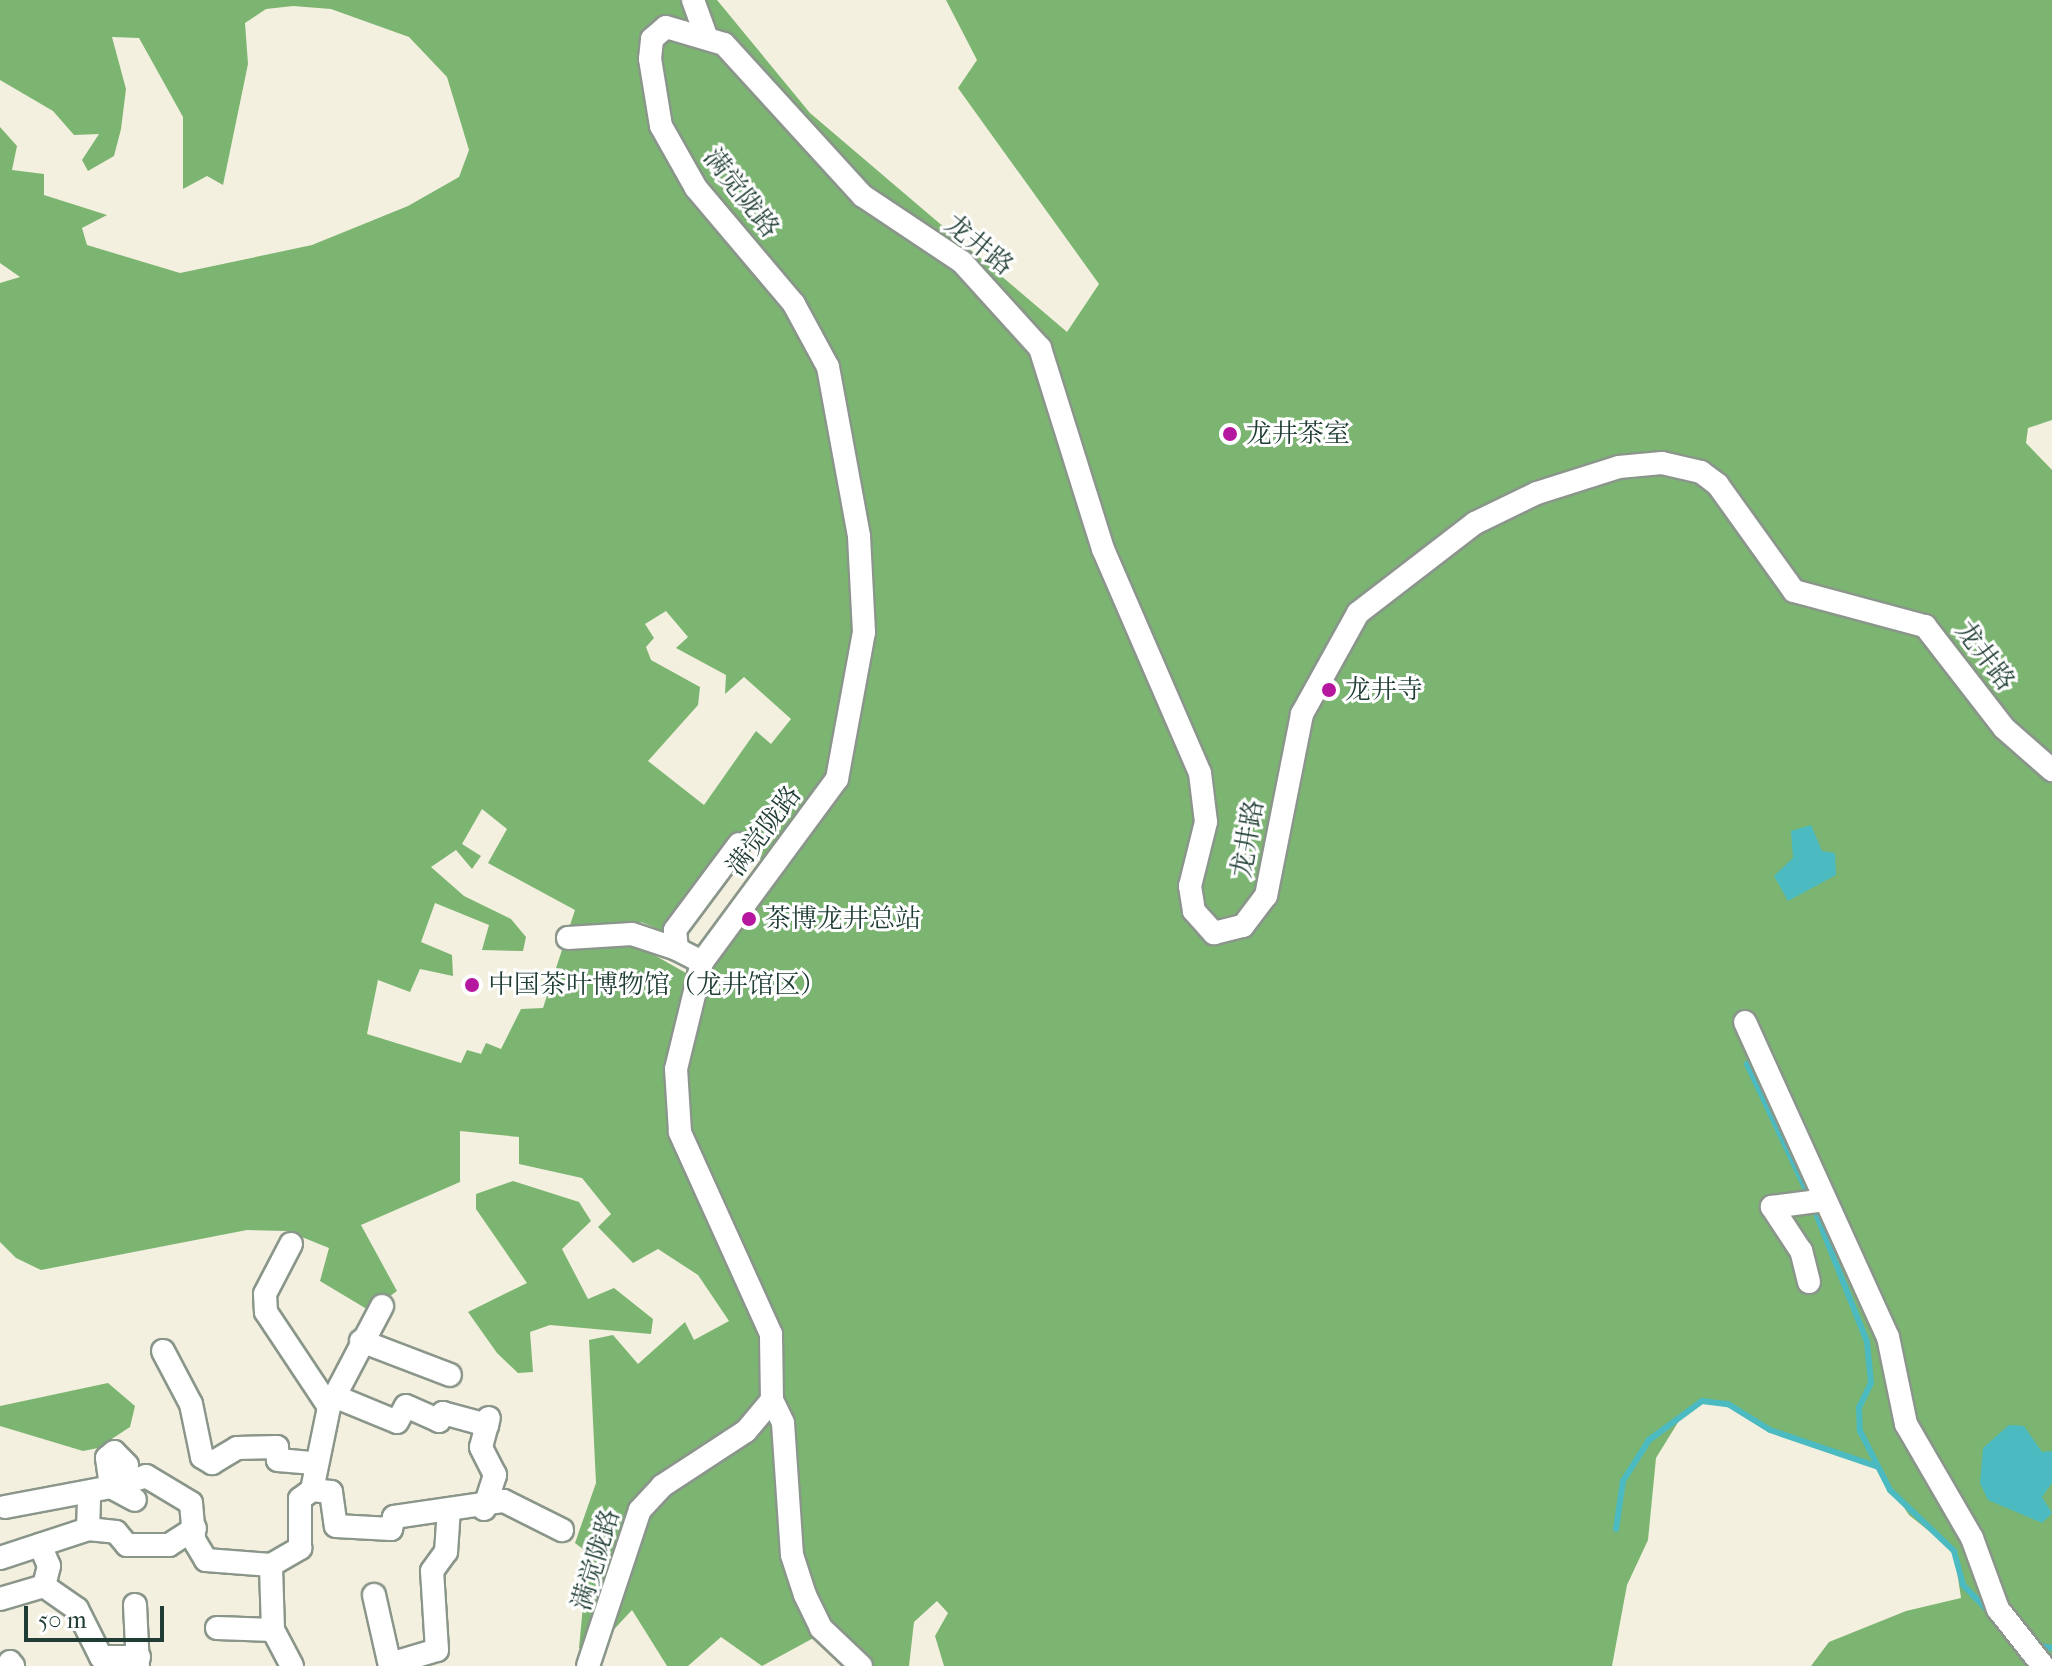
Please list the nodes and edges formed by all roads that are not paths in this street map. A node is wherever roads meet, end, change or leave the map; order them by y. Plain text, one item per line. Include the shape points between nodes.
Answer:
1 (693, 0) edge
2 (705, 33) junction
3 (2052, 770) edge
4 (739, 844) dead end
5 (568, 938) dead end
6 (677, 949) junction
7 (702, 962) junction
8 (1745, 1022) dead end
9 (1813, 1201) junction
10 (291, 1244) dead end
11 (1809, 1282) dead end
12 (382, 1306) dead end
13 (361, 1341) junction
14 (163, 1351) dead end
15 (450, 1375) dead end
16 (772, 1400) junction
17 (332, 1402) junction
18 (314, 1463) junction
19 (127, 1465) dead end
20 (111, 1487) junction
21 (312, 1490) junction
22 (89, 1495) junction
23 (135, 1500) dead end
24 (5, 1507) dead end
25 (449, 1509) junction
26 (484, 1509) junction
27 (195, 1528) junction
28 (88, 1529) junction
29 (562, 1530) dead end
30 (40, 1545) junction
31 (0, 1558) edge
32 (271, 1565) junction
33 (44, 1586) junction
34 (374, 1595) dead end
35 (0, 1599) edge
36 (135, 1605) dead end
37 (217, 1628) dead end
38 (273, 1630) junction
39 (138, 1662) edge
40 (390, 1665) edge
41 (292, 1666) edge
42 (588, 1666) edge
43 (861, 1666) edge
44 (2043, 1666) edge

1 - 2 street
2 - 3 street, 龙井路 via 724,44 863,196 962,262 1040,348 1103,549 1200,773 1206,822 1190,886 1194,911 1214,933 1243,926 1266,896 1302,714 1358,613 1475,523 1537,493 1619,467 1662,463 1701,472 1718,485 1794,591 1925,626 2004,728
2 - 7 street, 满觉陇路 via 666,27 652,39 661,126 696,188 794,304 828,367 864,580 859,684 837,779
4 - 6 street via 681,917
5 - 6 street via 632,934
6 - 7 street
7 - 16 street, 满觉陇路 via 676,1069 680,1132 771,1334
8 - 9 street
9 - 11 street via 1772,1207 1801,1251
9 - 44 street via 1888,1337 1912,1437 1972,1538 1998,1609
10 - 17 street via 265,1294 266,1312
12 - 13 street
13 - 15 street
13 - 17 street
14 - 18 street via 191,1404 202,1457 212,1463 237,1448 277,1447 278,1460
16 - 42 street, 满觉陇路 via 746,1431 662,1486 640,1510
16 - 43 street via 783,1423 792,1555 805,1595 821,1628
17 - 18 street
17 - 26 street via 397,1422 406,1406 439,1421 443,1413 488,1422 481,1447 495,1475
18 - 21 street
19 - 20 street via 114,1452 107,1458
20 - 22 street
20 - 23 street
20 - 27 street via 146,1476 191,1503
21 - 25 street via 331,1492 336,1526 391,1529 394,1517
21 - 32 street via 300,1499 300,1548
22 - 24 street
22 - 28 street
25 - 26 street
25 - 40 street via 446,1552 432,1571 437,1650
26 - 29 street via 504,1501
27 - 28 street via 169,1545 127,1545 116,1532
27 - 32 street via 198,1554 206,1560
28 - 30 street
30 - 31 street via 22,1557
30 - 33 street via 49,1566
32 - 38 street
33 - 35 street
33 - 39 street via 77,1609 101,1657
34 - 40 street
36 - 39 street
37 - 38 street
38 - 41 street

